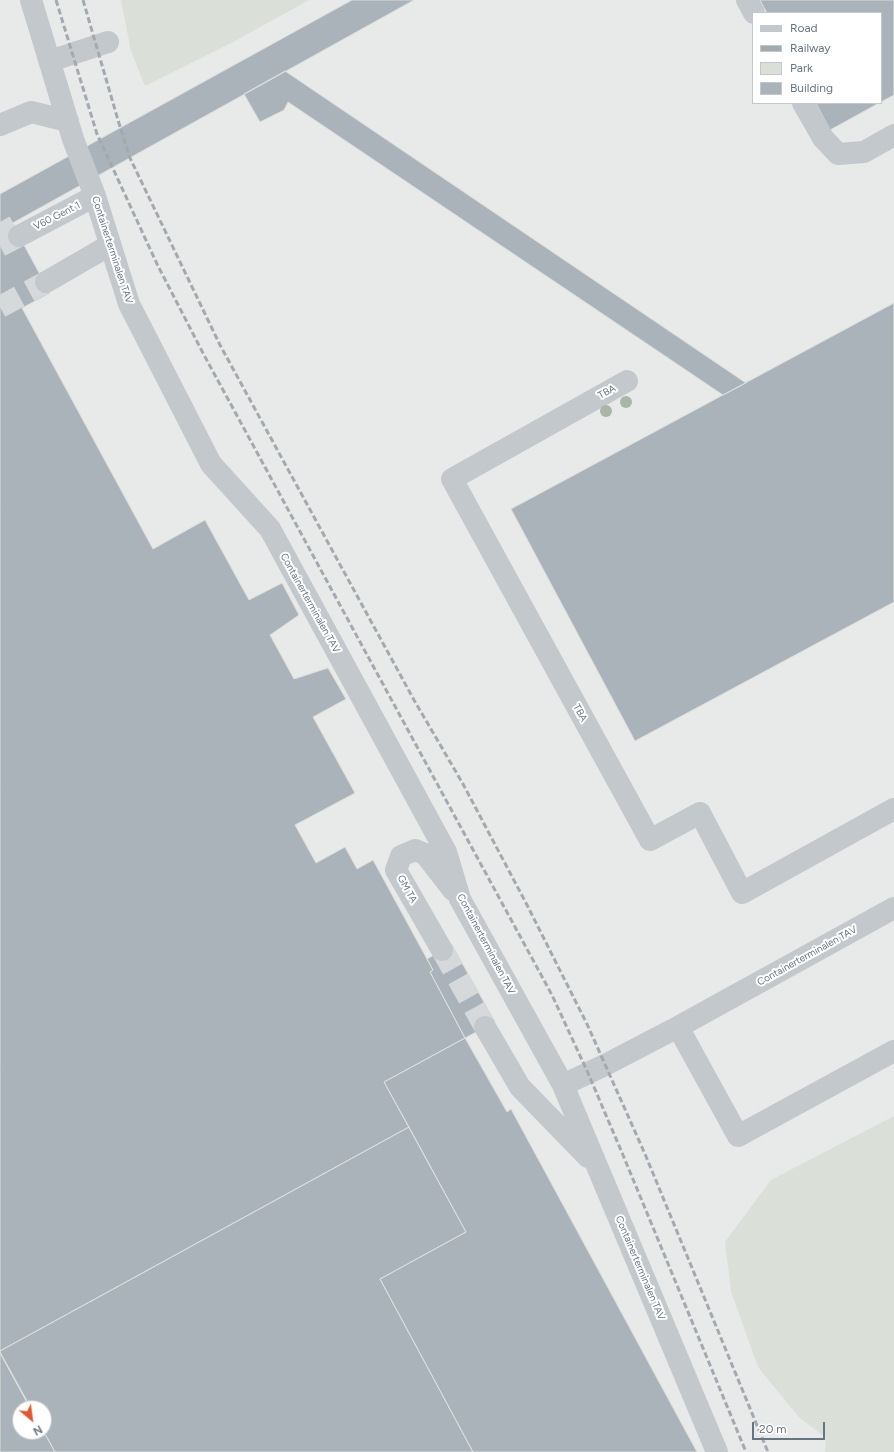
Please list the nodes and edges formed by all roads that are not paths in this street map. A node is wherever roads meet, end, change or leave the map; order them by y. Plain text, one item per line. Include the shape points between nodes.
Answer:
1 (31, 0) edge
2 (747, 0) edge
3 (753, 12) edge
4 (108, 42) dead end
5 (50, 61) junction
6 (805, 104) edge
7 (68, 121) junction
8 (0, 125) edge
9 (894, 135) edge
10 (95, 196) junction
11 (19, 236) tunnel mouth
12 (110, 245) junction
13 (46, 282) tunnel mouth
14 (627, 381) dead end
15 (894, 809) edge
16 (460, 899) junction
17 (894, 908) edge
18 (442, 950) tunnel mouth
19 (485, 1027) tunnel mouth
20 (678, 1027) junction
21 (894, 1051) edge
22 (563, 1085) junction
23 (597, 1167) junction
24 (717, 1452) edge

1 - 5 street, Containerterminalen TAV
2 - 3 street
4 - 5 street
5 - 7 street, Containerterminalen TAV
6 - 9 street via 823,138 838,154 864,152
7 - 8 street via 31,112
7 - 10 street, Containerterminalen TAV
10 - 11 street, V60 Gent 1
10 - 12 street, Containerterminalen TAV
12 - 13 street
12 - 16 street, Containerterminalen TAV via 129,304 211,464 270,529 446,852
14 - 15 street, TBA via 452,479 650,840 700,813 742,893
16 - 18 street, GM TA via 425,854 415,850 401,856 396,870
16 - 22 street, Containerterminalen TAV
17 - 20 street, Containerterminalen TAV
19 - 23 street via 520,1087
20 - 21 street via 738,1136
20 - 22 street, Containerterminalen TAV
22 - 23 street, Containerterminalen TAV
23 - 24 street, Containerterminalen TAV

